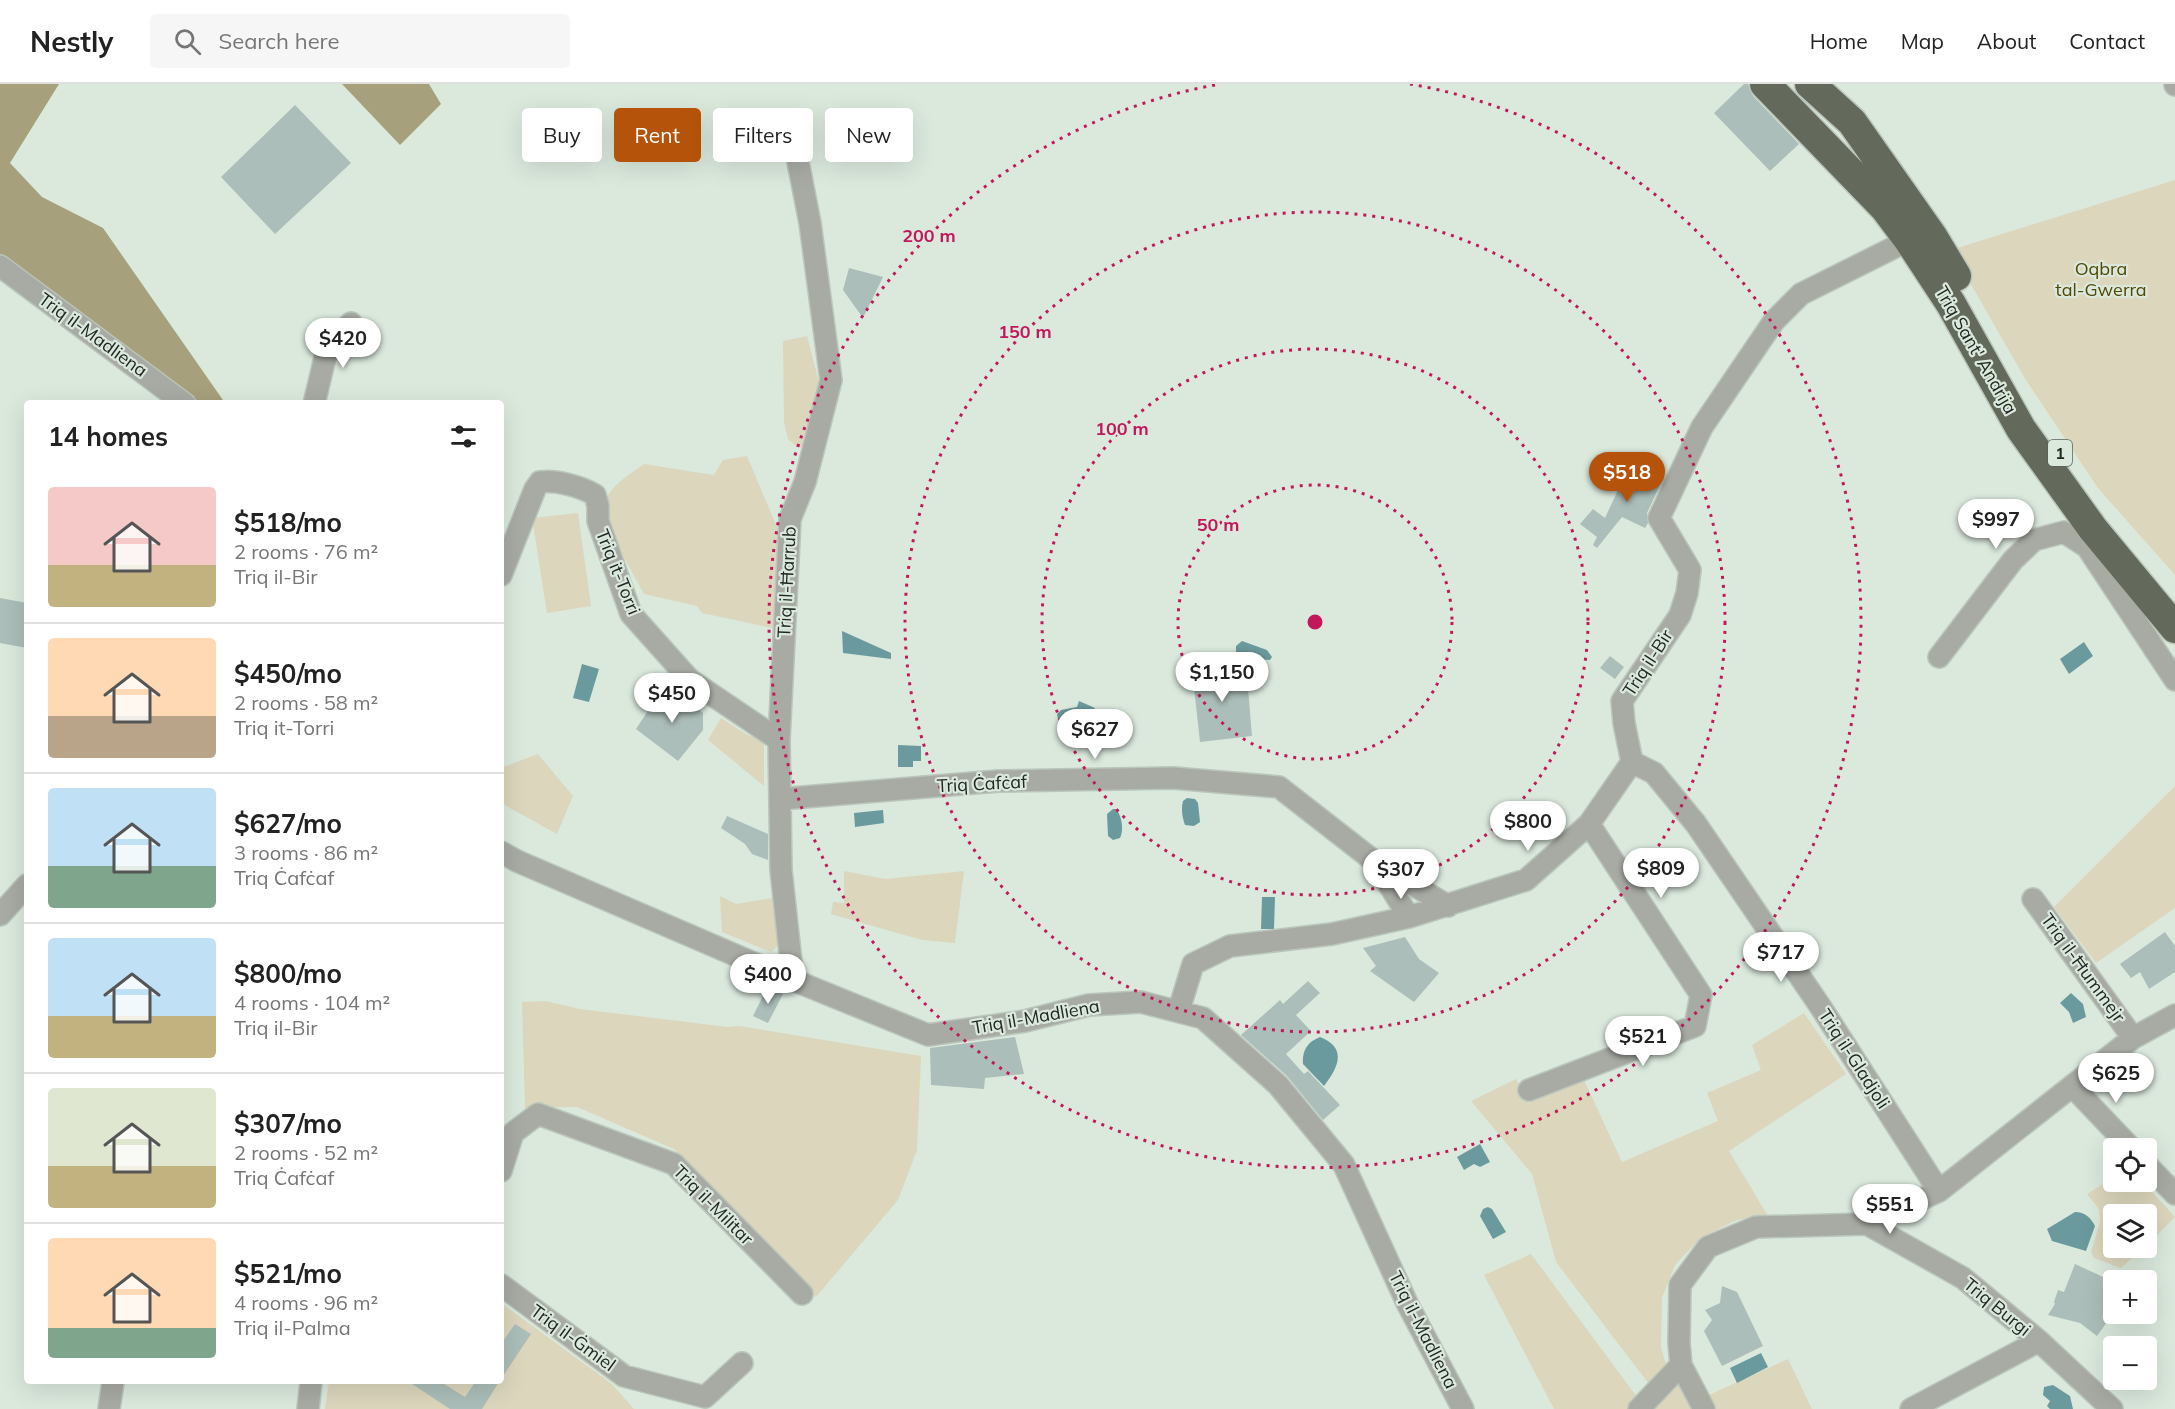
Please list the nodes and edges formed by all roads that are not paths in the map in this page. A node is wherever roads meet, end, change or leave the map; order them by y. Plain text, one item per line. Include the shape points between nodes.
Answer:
1 (1765, 84) edge
2 (1810, 84) edge
3 (798, 162) edge
4 (1909, 240) junction
5 (0, 266) edge
6 (351, 323) dead end
7 (180, 400) edge
8 (315, 400) edge
9 (504, 567) edge
10 (2175, 597) edge
11 (2175, 628) edge
12 (1939, 657) dead end
13 (2175, 680) edge
14 (779, 740) junction
15 (1632, 762) junction
16 (780, 799) junction
17 (1589, 824) junction
18 (504, 854) edge
19 (1374, 861) junction
20 (24, 888) edge
21 (2033, 899) dead end
22 (1448, 906) junction
23 (0, 915) edge
24 (1409, 917) junction
25 (793, 980) junction
26 (1179, 1010) junction
27 (2175, 1015) edge
28 (2133, 1038) junction
29 (2072, 1086) junction
30 (1529, 1090) dead end
31 (2122, 1138) edge
32 (504, 1162) edge
33 (2157, 1175) edge
34 (1939, 1191) junction
35 (2175, 1194) edge
36 (1867, 1224) junction
37 (504, 1287) edge
38 (802, 1294) dead end
39 (2040, 1341) junction
40 (742, 1363) dead end
41 (1681, 1365) junction
42 (113, 1384) edge
43 (311, 1384) edge
44 (109, 1409) edge
45 (308, 1409) edge
46 (1462, 1409) edge
47 (1639, 1409) edge
48 (1704, 1409) edge
49 (1911, 1409) edge
50 (2112, 1409) edge

1 - 4 highway, Triq Sant' Andrija / 1 via 1886,208
2 - 10 highway, Triq Sant' Andrija / 1 via 1852,122 1932,236 2036,418 2104,519
3 - 14 street, Triq il-Ħarrub via 831,380 805,482 790,519
4 - 11 highway, Triq Sant' Andrija / 1 via 1951,304 2022,429 2093,529
4 - 15 street, Triq il-Bir via 1801,294 1774,321 1702,428 1659,518 1690,570 1680,615 1622,701
5 - 7 street, Triq il-Madliena
6 - 8 street via 328,345
9 - 14 street, Triq it-Torri via 540,482 549,481 595,495 598,521 631,614 690,680
12 - 13 street via 2013,560 2034,540 2064,532 2087,547
14 - 16 street, Triq il-Ħarrub
15 - 17 street
15 - 34 street, Triq il-Gladjoli via 1653,773 1696,824
16 - 19 street, Triq Ċafċaf via 998,781 1173,778 1279,787
16 - 25 street, Triq il-Ħarrub via 781,870
17 - 22 street via 1526,880
17 - 30 street via 1701,995 1695,1026
18 - 25 street, Triq il-Madliena
19 - 22 street, Triq Ċafċaf
19 - 24 street, Triq Ċafċaf
20 - 23 street
21 - 28 street, Triq il-Ħummejr
22 - 24 street
24 - 26 street via 1332,934 1230,946 1193,964
25 - 26 street, Triq il-Madliena via 928,1035 1025,1021 1089,1005 1141,1002
26 - 46 street, Triq il-Madliena via 1203,1018 1278,1085 1344,1165 1407,1303
27 - 28 street
28 - 29 street
29 - 31 street
29 - 34 street
32 - 38 street, Triq il-Militar via 513,1133 538,1114 674,1164
33 - 35 street
34 - 36 street
36 - 39 street, Triq Burgi via 1963,1278
36 - 41 street via 1756,1227 1708,1247 1680,1285
37 - 40 street, Triq il-Ġmiel via 624,1376 705,1397
39 - 49 street
39 - 50 street, Triq Burgi
41 - 47 street
41 - 48 street
42 - 44 street
43 - 45 street

